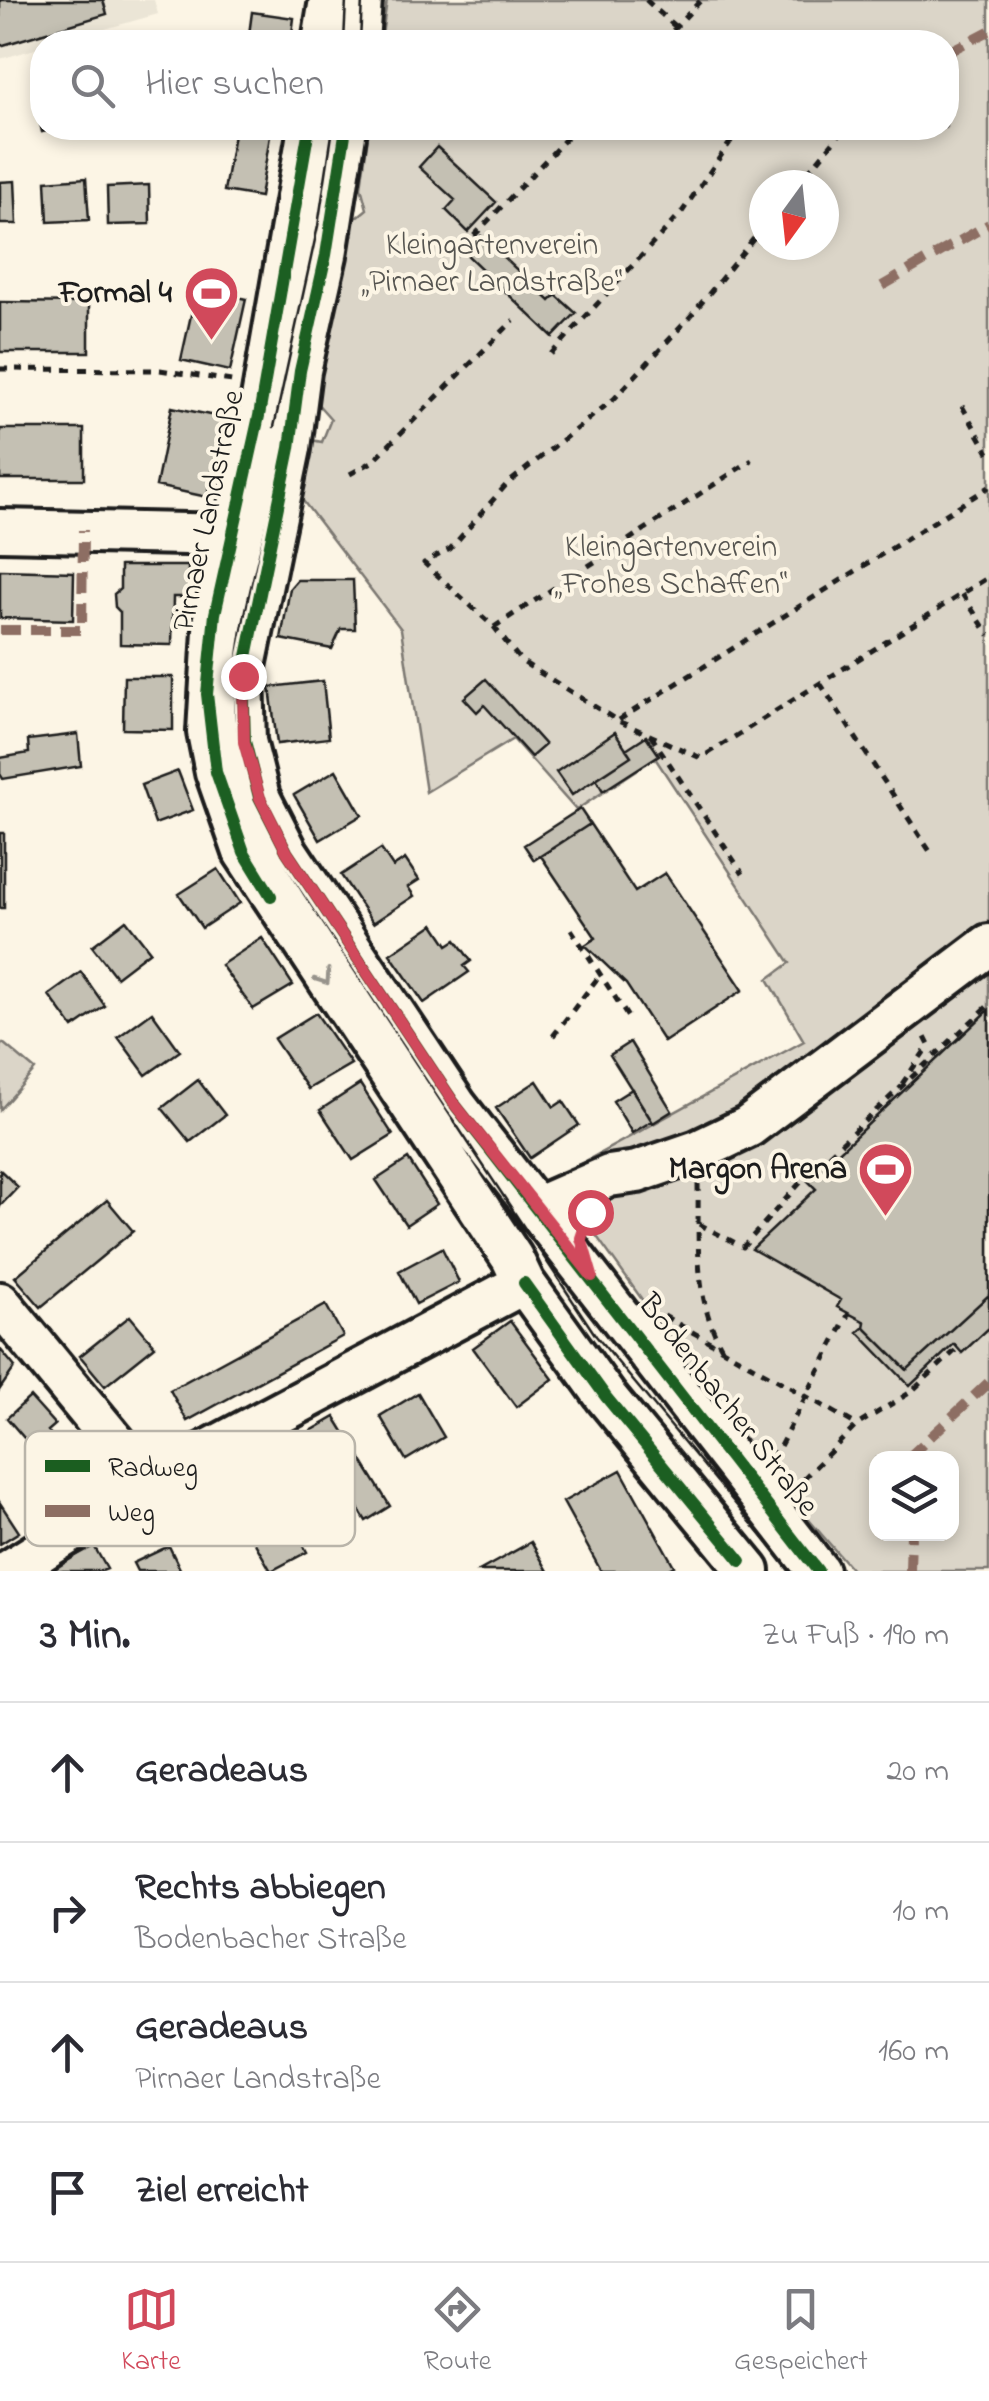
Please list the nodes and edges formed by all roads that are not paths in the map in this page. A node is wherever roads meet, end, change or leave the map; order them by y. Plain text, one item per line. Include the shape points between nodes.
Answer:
1 (330, 0) edge
2 (361, 0) edge
3 (326, 30) edge
4 (359, 30) edge
5 (307, 140) edge
6 (344, 140) edge
7 (0, 530) edge
8 (234, 535) junction
9 (989, 945) edge
10 (638, 1172) junction
11 (544, 1219) junction
12 (592, 1276) junction
13 (524, 1283) junction
14 (0, 1303) edge
15 (105, 1431) edge
16 (247, 1431) edge
17 (784, 1523) junction
18 (49, 1546) edge
19 (737, 1568) edge
20 (9, 1571) edge
21 (818, 1571) edge

1 - 3 street
2 - 4 street
5 - 8 street, Pirnaer Landstraße
6 - 11 street, Pirnaer Landstraße via 243,676 244,742 260,798 287,852 456,1106
7 - 8 street
8 -> 13 street, Pirnaer Landstraße via 210,654 208,732 244,852
9 - 10 street via 748,1126
10 - 11 street via 609,1176
10 - 12 street via 590,1212 583,1227
11 - 12 street, Bodenbacher Straße
12 - 17 street, Bodenbacher Straße
13 - 16 street
13 - 19 street
14 - 15 street
17 - 19 street
17 - 21 street, Bodenbacher Straße
18 - 20 street

